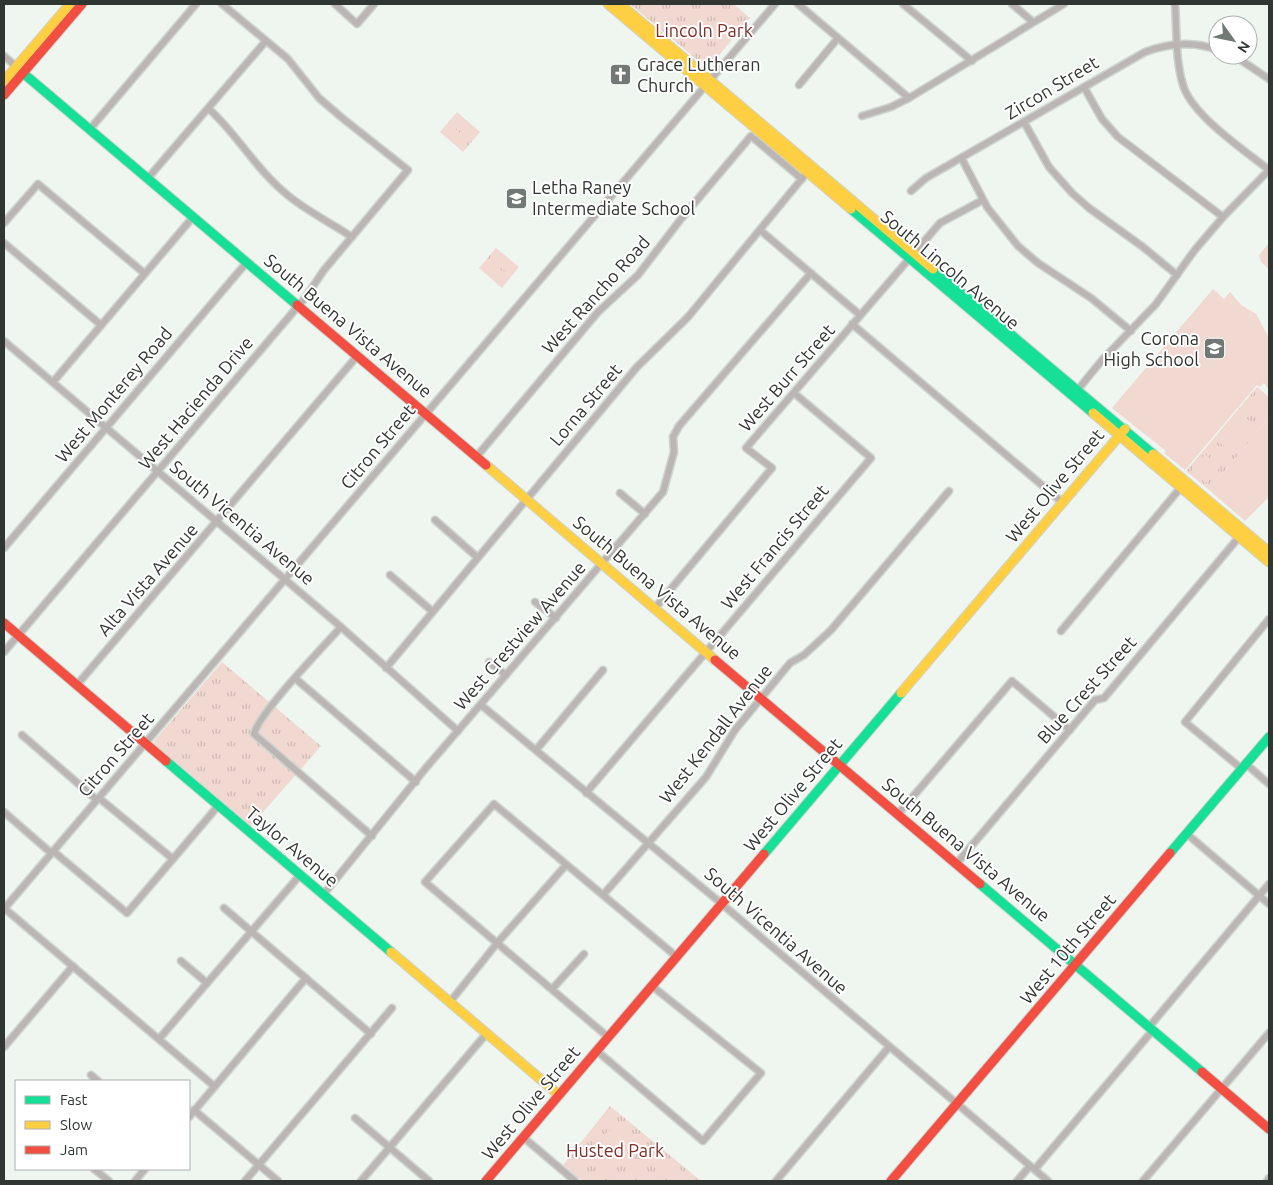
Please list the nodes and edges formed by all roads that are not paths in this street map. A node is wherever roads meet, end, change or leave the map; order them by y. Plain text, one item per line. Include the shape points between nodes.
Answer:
1 (70, 4) edge
2 (82, 4) edge
3 (196, 4) edge
4 (222, 4) edge
5 (336, 4) edge
6 (374, 4) edge
7 (608, 4) edge
8 (620, 4) edge
9 (775, 4) edge
10 (798, 4) edge
11 (903, 4) edge
12 (1012, 4) edge
13 (1064, 4) edge
14 (1175, 4) edge
15 (1033, 22) junction
16 (838, 38) junction
17 (266, 42) junction
18 (1178, 44) junction
19 (1208, 46) edge
20 (4, 56) edge
21 (972, 61) junction
22 (1247, 65) edge
23 (20, 70) junction
24 (1269, 80) edge
25 (4, 81) edge
26 (708, 82) junction
27 (799, 84) dead end
28 (1084, 87) junction
29 (4, 95) edge
30 (909, 98) junction
31 (209, 109) junction
32 (862, 116) dead end
33 (1024, 122) junction
34 (90, 129) junction
35 (962, 159) junction
36 (811, 169) junction
37 (1269, 170) edge
38 (148, 178) junction
39 (802, 179) junction
40 (911, 190) dead end
41 (982, 200) junction
42 (194, 217) junction
43 (1223, 217) junction
44 (4, 223) edge
45 (760, 230) junction
46 (352, 238) junction
47 (4, 243) edge
48 (912, 255) junction
49 (248, 262) junction
50 (144, 273) junction
51 (810, 273) junction
52 (1177, 275) junction
53 (299, 305) junction
54 (860, 315) junction
55 (852, 324) junction
56 (101, 326) junction
57 (1131, 331) junction
58 (4, 341) edge
59 (358, 355) junction
60 (53, 382) junction
61 (794, 393) junction
62 (1075, 393) junction
63 (426, 413) junction
64 (106, 427) junction
65 (1122, 432) junction
66 (476, 456) junction
67 (158, 472) junction
68 (1184, 484) junction
69 (949, 491) dead end
70 (620, 493) dead end
71 (527, 499) junction
72 (1063, 503) junction
73 (645, 514) junction
74 (435, 520) dead end
75 (217, 522) junction
76 (1239, 537) junction
77 (4, 548) edge
78 (1269, 552) edge
79 (477, 556) junction
80 (1269, 562) edge
81 (602, 563) junction
82 (390, 575) dead end
83 (285, 579) junction
84 (535, 602) dead end
85 (655, 608) junction
86 (432, 611) junction
87 (556, 618) junction
88 (1269, 619) edge
89 (4, 623) edge
90 (341, 627) junction
91 (1061, 631) dead end
92 (18, 635) junction
93 (707, 651) junction
94 (4, 652) edge
95 (489, 662) dead end
96 (386, 668) junction
97 (603, 670) dead end
98 (506, 675) junction
99 (296, 679) junction
100 (76, 686) junction
101 (762, 698) junction
102 (481, 706) junction
103 (1070, 730) junction
104 (458, 731) junction
105 (22, 735) dead end
106 (1269, 737) edge
107 (145, 744) junction
108 (536, 750) junction
109 (840, 764) junction
110 (1244, 766) junction
111 (416, 782) junction
112 (1269, 784) edge
113 (586, 793) junction
114 (98, 799) junction
115 (218, 806) junction
116 (4, 812) edge
117 (898, 814) junction
118 (1187, 834) junction
119 (372, 836) junction
120 (649, 842) junction
121 (52, 852) junction
122 (172, 860) junction
123 (956, 863) junction
124 (566, 865) junction
125 (300, 874) junction
126 (1269, 884) edge
127 (323, 895) junction
128 (603, 895) junction
129 (1260, 895) junction
130 (722, 904) junction
131 (1269, 904) edge
132 (4, 908) edge
133 (224, 908) dead end
134 (251, 930) junction
135 (498, 942) junction
136 (584, 954) dead end
137 (677, 957) junction
138 (181, 961) dead end
139 (1076, 965) junction
140 (73, 966) junction
141 (306, 978) junction
142 (207, 983) junction
143 (652, 986) junction
144 (553, 988) junction
145 (450, 1002) junction
146 (392, 1008) dead end
147 (1151, 1028) junction
148 (487, 1033) junction
149 (371, 1034) junction
150 (1269, 1034) edge
151 (608, 1037) junction
152 (159, 1040) junction
153 (4, 1047) edge
154 (889, 1047) junction
155 (597, 1051) junction
156 (91, 1075) dead end
157 (97, 1080) edge
158 (214, 1086) junction
159 (1222, 1089) junction
160 (560, 1095) junction
161 (956, 1104) junction
162 (194, 1110) junction
163 (190, 1116) edge
164 (355, 1118) dead end
165 (1269, 1129) edge
166 (523, 1137) junction
167 (389, 1148) junction
168 (259, 1166) junction
169 (1032, 1167) junction
170 (95, 1170) edge
171 (144, 1170) edge
172 (1269, 1178) edge
173 (109, 1181) edge
174 (134, 1181) edge
175 (246, 1181) edge
176 (278, 1181) edge
177 (361, 1181) edge
178 (429, 1181) edge
179 (486, 1181) edge
180 (575, 1181) edge
181 (776, 1181) edge
182 (891, 1181) edge
183 (1017, 1181) edge
184 (1048, 1181) edge
185 (1143, 1181) edge
186 (1266, 1181) edge

1 - 23 street
2 - 23 street
3 - 34 street
4 - 17 street
5 - 6 street via 357,24
7 - 26 street, South Lincoln Avenue
8 - 26 street, South Lincoln Avenue
9 - 26 street, Citron Street
10 - 16 street
11 - 21 street
12 - 15 street
13 - 15 street
14 - 18 street
15 - 21 street
16 - 27 street
16 - 30 street
17 - 31 street
17 - 46 street, West Hacienda Drive via 288,59 319,98 340,118 408,170
18 - 19 street, Zircon Street
18 - 28 street, Zircon Street via 1145,52
18 - 37 street via 1182,78 1192,104
20 - 23 street
21 - 30 street
22 - 24 street
23 - 25 street
23 - 29 street
23 - 34 street, South Buena Vista Avenue
26 - 36 street, South Lincoln Avenue
26 - 63 street, Citron Street
28 - 33 street, Zircon Street
28 - 43 street via 1118,138
30 - 32 street
31 - 38 street
31 - 46 street via 230,128 284,193
33 - 35 street, Zircon Street
33 - 52 street via 1045,161 1072,193
34 - 38 street, South Buena Vista Avenue
35 - 40 street, Zircon Street
35 - 41 street
36 - 39 street, Lorna Street
36 - 48 street, South Lincoln Avenue
37 - 43 street
38 - 42 street, South Buena Vista Avenue
39 - 45 street, Lorna Street
39 - 66 street, West Rancho Road via 751,136 638,275 598,312
41 - 48 street, West Burr Street via 940,223
41 - 57 street via 1010,238 1028,255 1091,298
42 - 49 street, South Buena Vista Avenue
42 - 50 street
43 - 52 street
44 - 50 street via 38,184
45 - 51 street
45 - 71 street, Lorna Street via 688,317 638,367
46 - 53 street, West Hacienda Drive
47 - 56 street
48 - 54 street, West Burr Street
48 - 62 street, South Lincoln Avenue
49 - 53 street, South Buena Vista Avenue
49 - 64 street, West Monterey Road
50 - 56 street
51 - 54 street
51 - 73 street, West Crestview Avenue via 679,426 673,437 674,452 663,492
52 - 57 street
53 - 59 street, South Buena Vista Avenue
53 - 67 street, West Hacienda Drive
54 - 55 street, West Burr Street
55 - 61 street, West Burr Street
55 - 72 street
56 - 60 street
57 - 62 street
58 - 60 street, South Vicentia Avenue
59 - 63 street, South Buena Vista Avenue
59 - 75 street, Alta Vista Avenue
60 - 64 street, South Vicentia Avenue
61 - 85 street, West Burr Street via 746,448 772,468
61 - 93 street, West Francis Street via 871,458
62 - 65 street, South Lincoln Avenue
63 - 66 street, South Buena Vista Avenue
63 - 83 street, Citron Street
64 - 67 street, South Vicentia Avenue
64 - 77 street, West Monterey Road
65 - 68 street, South Lincoln Avenue
65 - 72 street, West Olive Street
66 - 71 street, South Buena Vista Avenue
67 - 75 street, South Vicentia Avenue
67 - 92 street, West Hacienda Drive
68 - 76 street, South Lincoln Avenue
68 - 78 street, South Lincoln Avenue
68 - 91 street
69 - 101 street, West Kendall Avenue via 831,630 804,655 790,663
70 - 73 street
71 - 79 street, Lorna Street
71 - 81 street, South Buena Vista Avenue
72 - 109 street, West Olive Street
73 - 81 street, West Crestview Avenue
74 - 79 street
75 - 83 street, South Vicentia Avenue
75 - 100 street, Alta Vista Avenue
76 - 80 street, South Lincoln Avenue
76 - 103 street, Blue Crest Street via 1104,698 1095,700
79 - 86 street, Lorna Street
81 - 85 street, South Buena Vista Avenue
81 - 87 street, West Crestview Avenue
82 - 86 street
83 - 90 street, South Vicentia Avenue
83 - 107 street, Citron Street
84 - 87 street
85 - 93 street, South Buena Vista Avenue
86 - 96 street, Lorna Street
87 - 98 street, West Crestview Avenue
88 - 110 street via 1185,722
89 - 92 street, Taylor Avenue
90 - 96 street, South Vicentia Avenue
90 - 99 street
92 - 94 street, West Hacienda Drive
92 - 100 street, Taylor Avenue
93 - 101 street, South Buena Vista Avenue
93 - 113 street, West Francis Street
95 - 98 street
96 - 104 street, South Vicentia Avenue
97 - 108 street
98 - 102 street, West Crestview Avenue
99 - 111 street
99 - 119 street via 267,712 254,734
100 - 107 street, Taylor Avenue
101 - 109 street, South Buena Vista Avenue
101 - 120 street, West Kendall Avenue via 735,730 706,777
102 - 104 street, West Crestview Avenue
102 - 108 street, South Vicentia Avenue
103 - 117 street via 1012,681
103 - 123 street, Blue Crest Street
104 - 111 street, West Crestview Avenue
105 - 114 street
106 - 110 street, West 10th Street
107 - 114 street, Citron Street
107 - 115 street, Taylor Avenue
108 - 113 street, South Vicentia Avenue
109 - 117 street, South Buena Vista Avenue
109 - 130 street, West Olive Street
110 - 112 street
110 - 118 street, West 10th Street
111 - 119 street, West Crestview Avenue
113 - 120 street, South Vicentia Avenue
114 - 121 street, Citron Street
114 - 122 street
115 - 122 street
115 - 125 street, Taylor Avenue
116 - 121 street
117 - 123 street, South Buena Vista Avenue
118 - 129 street
118 - 139 street, West 10th Street
119 - 127 street, West Crestview Avenue
120 - 128 street, West Kendall Avenue
120 - 130 street, South Vicentia Avenue
121 - 122 street via 127,913
121 - 132 street, Citron Street
123 - 139 street, South Buena Vista Avenue
124 - 128 street
124 - 135 street
124 - 135 street via 494,804 425,882
125 - 127 street, Taylor Avenue
125 - 134 street
126 - 129 street
127 - 145 street, Taylor Avenue
128 - 137 street
129 - 131 street
129 - 147 street
130 - 137 street, West Olive Street
130 - 154 street, South Vicentia Avenue
132 - 140 street
133 - 134 street
134 - 141 street
134 - 142 street
135 - 144 street
135 - 145 street
136 - 144 street
137 - 143 street, West Olive Street
138 - 142 street
139 - 147 street, South Buena Vista Avenue
139 - 161 street, West 10th Street
140 - 152 street
140 - 153 street
141 - 149 street
141 - 158 street
142 - 152 street
143 - 151 street, West Olive Street
143 - 155 street via 761,1073 703,1140
144 - 151 street
145 - 148 street, Taylor Avenue
146 - 149 street
147 - 159 street, South Buena Vista Avenue
147 - 169 street
148 - 160 street, Taylor Avenue
148 - 167 street
149 - 168 street
150 - 159 street
151 - 155 street, West Olive Street
152 - 158 street
154 - 161 street, South Vicentia Avenue
154 - 181 street
155 - 160 street, West Olive Street
156 - 157 street
158 - 162 street
159 - 165 street, South Buena Vista Avenue
159 - 185 street
160 - 166 street, West Olive Street
161 - 169 street, South Vicentia Avenue
161 - 182 street, West 10th Street
162 - 163 street
162 - 168 street
164 - 167 street
166 - 179 street, West Olive Street
166 - 180 street
167 - 177 street
167 - 178 street
168 - 175 street
168 - 176 street
169 - 183 street
169 - 184 street, South Vicentia Avenue
170 - 173 street
171 - 174 street
172 - 186 street

